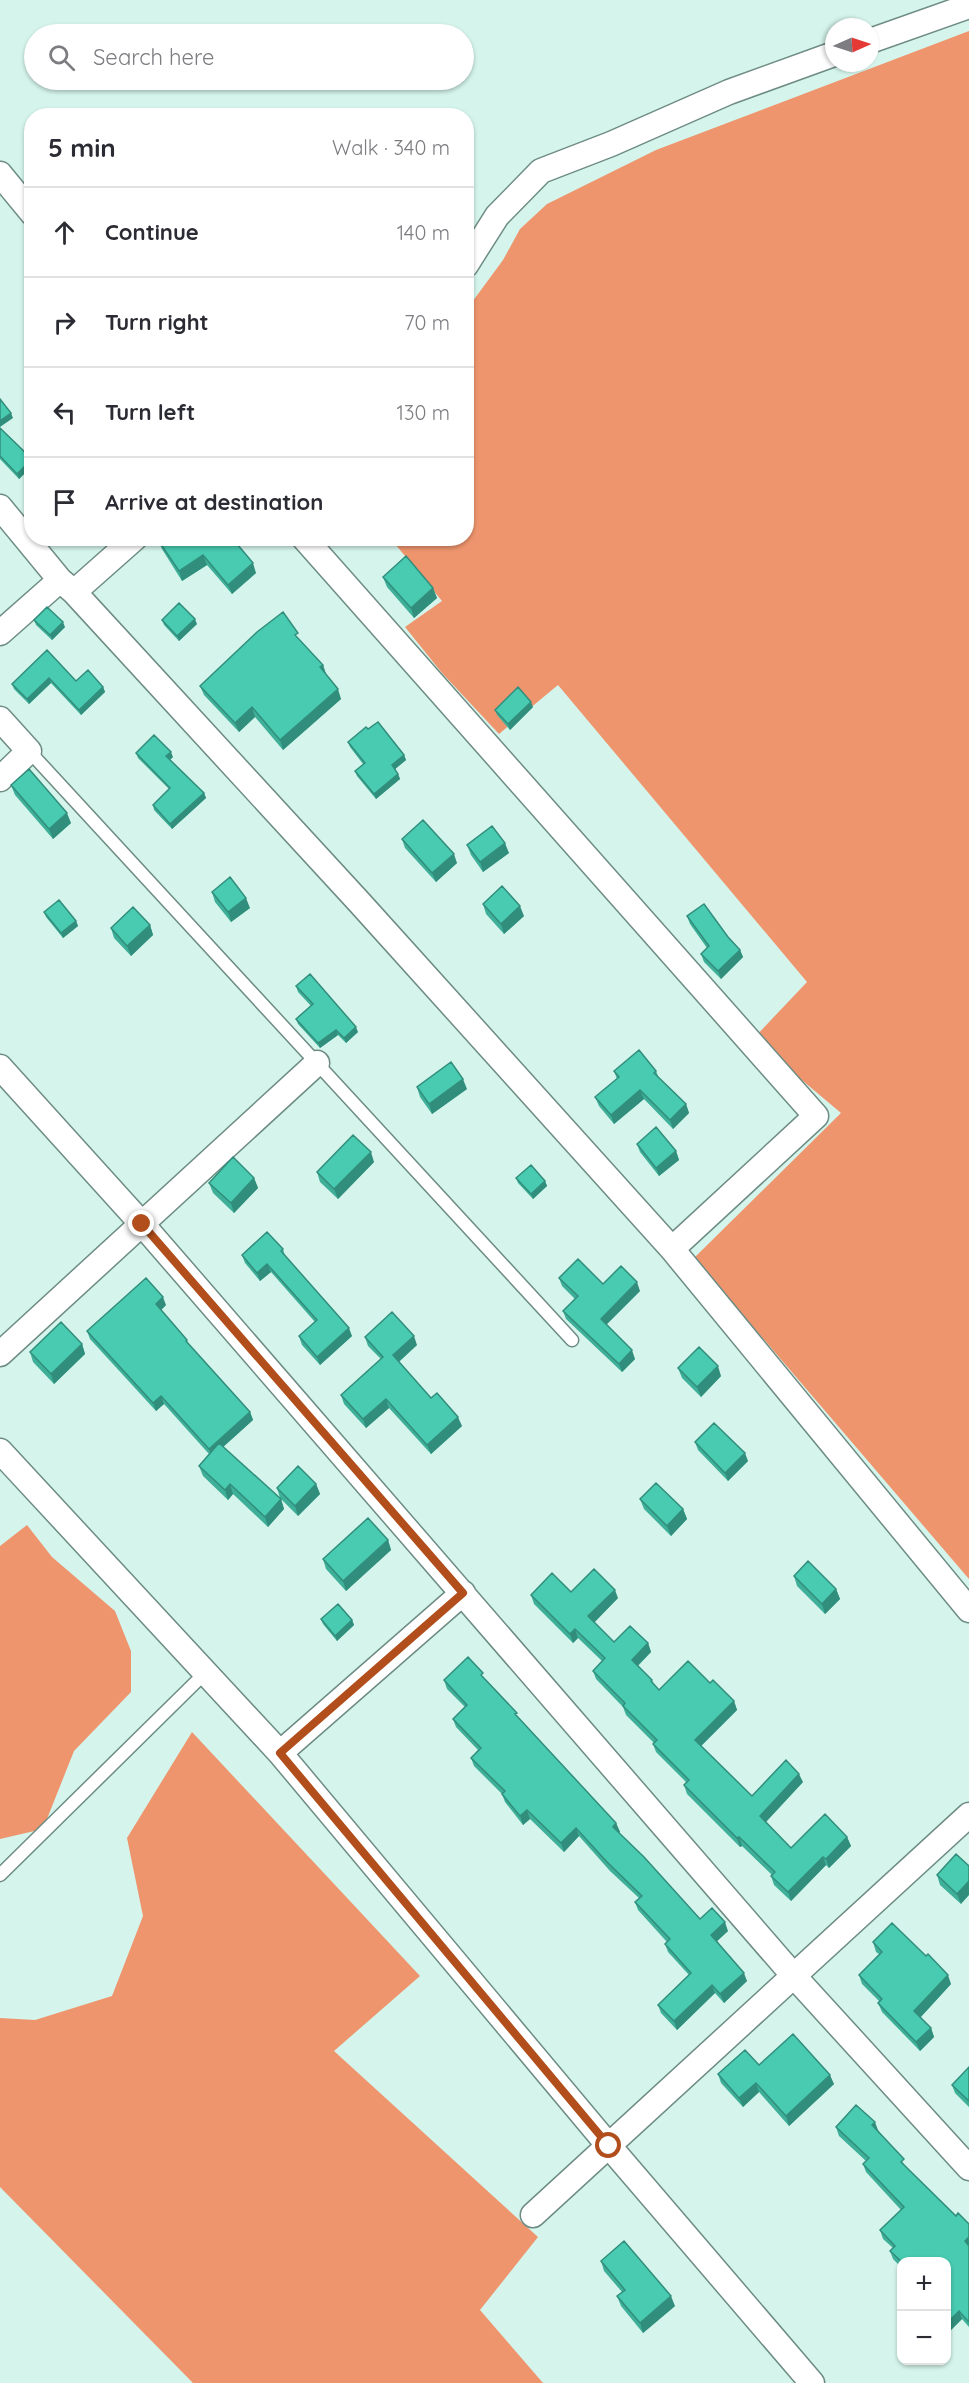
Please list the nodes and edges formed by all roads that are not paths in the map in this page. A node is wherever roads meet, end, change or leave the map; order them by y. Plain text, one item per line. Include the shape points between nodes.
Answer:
1 (969, 6) edge
2 (879, 38) edge
3 (825, 57) edge
4 (0, 174) edge
5 (24, 203) edge
6 (474, 252) edge
7 (0, 507) edge
8 (24, 535) edge
9 (33, 546) edge
10 (124, 546) edge
11 (311, 546) edge
12 (67, 586) junction
13 (0, 633) edge
14 (0, 719) edge
15 (29, 752) junction
16 (0, 779) edge
17 (317, 1063) junction
18 (0, 1067) edge
19 (142, 1224) junction
20 (672, 1249) junction
21 (572, 1340) dead end
22 (0, 1354) edge
23 (0, 1451) edge
24 (463, 1593) junction
25 (969, 1611) edge
26 (204, 1674) junction
27 (280, 1753) junction
28 (969, 1815) edge
29 (0, 1875) edge
30 (793, 1975) junction
31 (609, 2146) junction
32 (969, 2168) edge
33 (532, 2216) dead end
34 (812, 2383) edge

1 - 2 street
3 - 6 street via 729,92 541,171 497,216
4 - 5 street
7 - 8 street
9 - 12 street
10 - 12 street
11 - 20 street via 816,1116
12 - 13 street
12 - 20 street
14 - 15 street
15 - 16 street
15 - 17 lane
17 - 19 street
17 - 21 lane
18 - 19 street
19 - 22 street
19 - 24 street
20 - 25 street
23 - 26 street
24 - 27 street
24 - 30 street
26 - 27 street
26 - 29 lane
27 - 31 street
28 - 30 street
30 - 31 street
30 - 32 street
31 - 33 street
31 - 34 street

